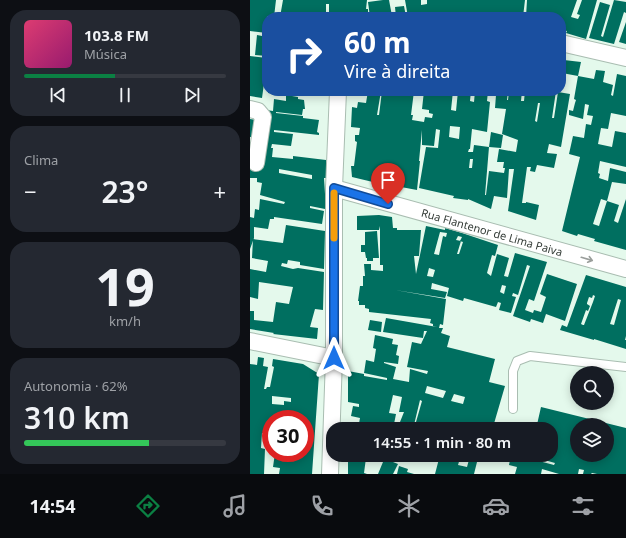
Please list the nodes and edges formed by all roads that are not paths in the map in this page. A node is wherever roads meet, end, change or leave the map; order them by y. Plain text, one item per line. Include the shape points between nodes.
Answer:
1 (566, 44) edge
2 (626, 58) edge
3 (338, 96) edge
4 (250, 109) edge
5 (256, 163) dead end
6 (334, 188) junction
7 (626, 270) edge
8 (250, 341) edge
9 (334, 358) junction
10 (626, 367) edge
11 (513, 409) dead end
12 (330, 474) edge

1 - 2 street
3 - 6 street
4 - 5 street via 258,111 263,118
6 -> 7 street, Rua Flantenor de Lima Paiva
6 - 9 street
8 - 9 street
9 - 12 street
10 - 11 lane via 530,356 517,361 513,371

